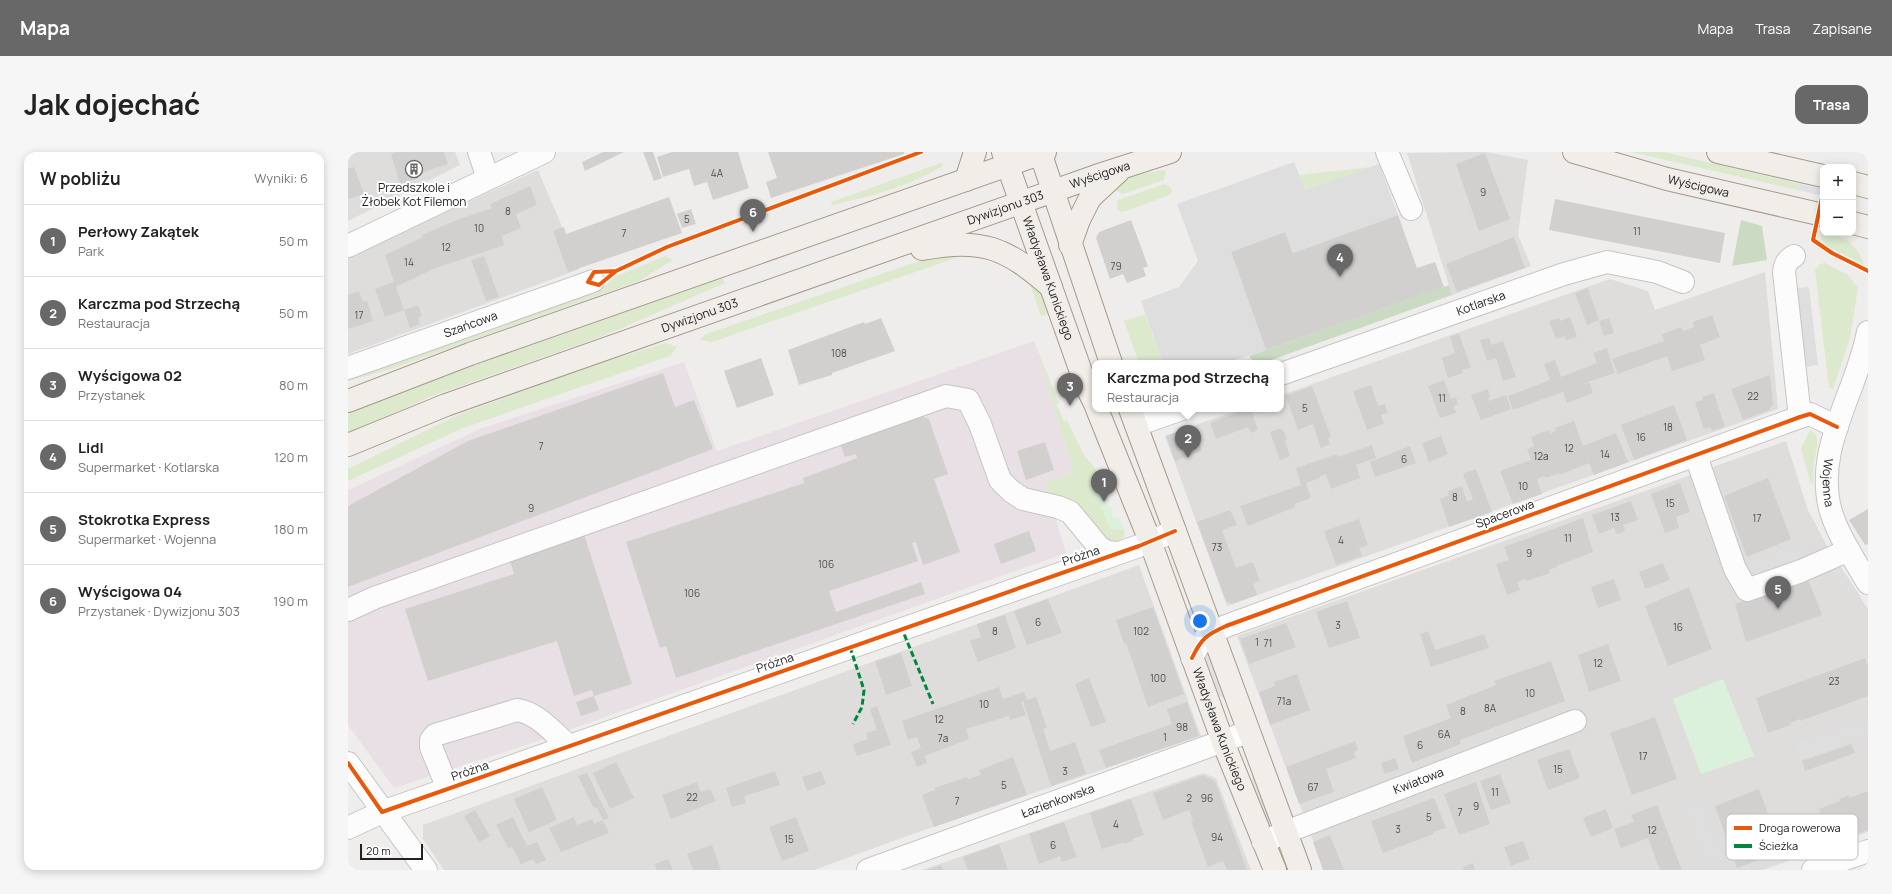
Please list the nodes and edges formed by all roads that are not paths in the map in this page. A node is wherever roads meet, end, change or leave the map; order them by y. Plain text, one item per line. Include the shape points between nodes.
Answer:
1 (478, 152) edge
2 (544, 152) edge
3 (975, 152) edge
4 (1042, 152) edge
5 (1170, 152) edge
6 (1387, 152) edge
7 (1574, 152) edge
8 (1718, 152) edge
9 (1005, 158) edge
10 (1123, 167) junction
11 (1820, 175) edge
12 (488, 178) junction
13 (966, 180) junction
14 (1856, 184) edge
15 (1868, 187) edge
16 (1054, 192) junction
17 (1021, 203) junction
18 (1411, 210) dead end
19 (1820, 214) edge
20 (1856, 224) edge
21 (1868, 227) edge
22 (1070, 245) junction
23 (348, 246) edge
24 (1794, 256) dead end
25 (854, 261) junction
26 (593, 281) dead end
27 (1683, 282) dead end
28 (1052, 288) junction
29 (1868, 335) edge
30 (1110, 360) edge
31 (348, 368) edge
32 (1284, 373) edge
33 (1092, 398) edge
34 (348, 402) edge
35 (1098, 412) edge
36 (1164, 412) edge
37 (1133, 417) edge
38 (1800, 418) junction
39 (1837, 427) junction
40 (348, 445) edge
41 (1696, 456) junction
42 (1175, 531) junction
43 (1150, 541) junction
44 (1849, 550) junction
45 (1117, 554) junction
46 (1868, 583) edge
47 (348, 610) edge
48 (1212, 632) junction
49 (1192, 658) junction
50 (1575, 721) dead end
51 (1248, 732) junction
52 (1223, 742) junction
53 (569, 746) junction
54 (348, 763) edge
55 (448, 789) junction
56 (382, 812) junction
57 (348, 828) edge
58 (1286, 832) junction
59 (1263, 842) junction
60 (1868, 851) edge
61 (1858, 854) edge
62 (1842, 860) edge
63 (426, 870) edge
64 (868, 870) edge
65 (1275, 870) edge
66 (1300, 870) edge
67 (1813, 870) edge

1 - 12 street
2 - 12 street
3 - 13 main road
4 - 9 main road
4 - 16 main road
5 - 10 main road, Wyścigowa
6 - 18 street
7 - 19 main road, Wyścigowa via 1667,178
8 - 11 main road
9 - 13 main road
9 - 17 main road, Władysława Kunickiego
10 - 16 main road, Wyścigowa
10 - 22 main road via 1090,198
12 - 23 street
13 - 34 main road via 470,354
14 - 15 main road
16 - 17 main road, Dywizjonu 303
16 - 22 main road
17 - 25 main road, Dywizjonu 303
17 - 28 main road, Władysława Kunickiego
20 - 21 main road
22 - 30 main road
24 - 38 street via 1784,265 1784,272
25 - 28 main road via 950,244 976,244 1006,254 1031,269
25 - 40 main road, Dywizjonu 303 via 446,405
26 - 31 street, Szańcowa
27 - 32 street, Kotlarska via 1657,272 1607,262 1564,274
28 - 33 main road, Władysława Kunickiego
29 - 39 street, Wojenna
35 - 43 main road, Władysława Kunickiego
36 - 37 street
37 - 42 main road
38 - 39 street, Spacerowa via 1810,414
38 - 41 street, Spacerowa
39 - 44 street, Wojenna via 1828,464 1828,495 1832,514
41 - 44 street via 1734,569 1747,590 1801,571
41 - 48 street, Spacerowa
42 - 43 street, Próżna
42 - 48 main road
43 - 45 street, Próżna
43 - 49 main road, Władysława Kunickiego
44 - 46 street, Wojenna
45 - 47 street via 1099,547 1070,512 1023,499 1011,491 1000,480 980,424 968,400 946,396 374,598
45 - 53 street, Próżna
48 - 49 street, Spacerowa via 1199,643
48 - 51 main road
49 - 52 main road, Władysława Kunickiego
50 - 58 street, Kwiatowa
51 - 52 street, Łazienkowska
51 - 58 main road
52 - 59 main road, Władysława Kunickiego
52 - 64 street, Łazienkowska
53 - 55 street, Próżna
53 - 55 street via 539,719 526,711 517,710 435,736 431,740 431,747
54 - 56 street
55 - 56 street, Próżna
56 - 57 street, Próżna
56 - 63 street
58 - 59 street, Kwiatowa
58 - 66 main road
59 - 65 main road, Władysława Kunickiego
60 - 61 street
62 - 67 street

